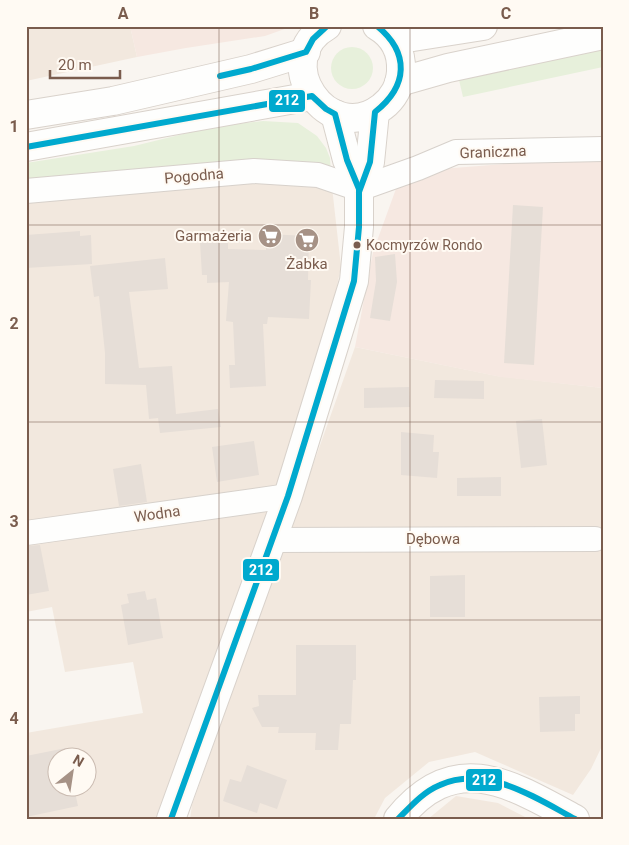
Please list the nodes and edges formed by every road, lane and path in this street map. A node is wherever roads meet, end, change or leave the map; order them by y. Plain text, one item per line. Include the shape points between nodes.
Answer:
1 (327, 26) edge
2 (483, 26) edge
3 (384, 32) edge
4 (603, 35) edge
5 (306, 52) junction
6 (399, 82) junction
7 (312, 96) junction
8 (375, 112) junction
9 (336, 114) junction
10 (26, 115) edge
11 (26, 147) edge
12 (603, 149) edge
13 (359, 189) junction
14 (26, 191) edge
15 (288, 496) junction
16 (26, 533) edge
17 (595, 539) dead end
18 (272, 540) junction
19 (171, 819) edge
20 (398, 819) edge
21 (575, 819) edge

1 - 5 main road via 318,32
2 - 3 main road via 412,37
3 - 6 main road via 400,55
4 - 6 main road via 448,68
5 - 7 main road via 303,70
5 - 10 main road via 251,69 131,97
6 - 8 main road via 390,100
7 - 9 main road
7 - 11 main road
8 - 9 main road via 356,117
8 - 13 main road via 370,162
9 - 13 main road via 346,160
12 - 13 street, Graniczna via 456,152
13 - 14 street, Pogodna via 318,175 254,171
13 - 15 main road via 360,227 354,281
15 - 16 street, Wodna
15 - 18 main road
17 - 18 street, Dębowa
18 - 19 main road
20 - 21 main road via 431,788 464,777 500,782

